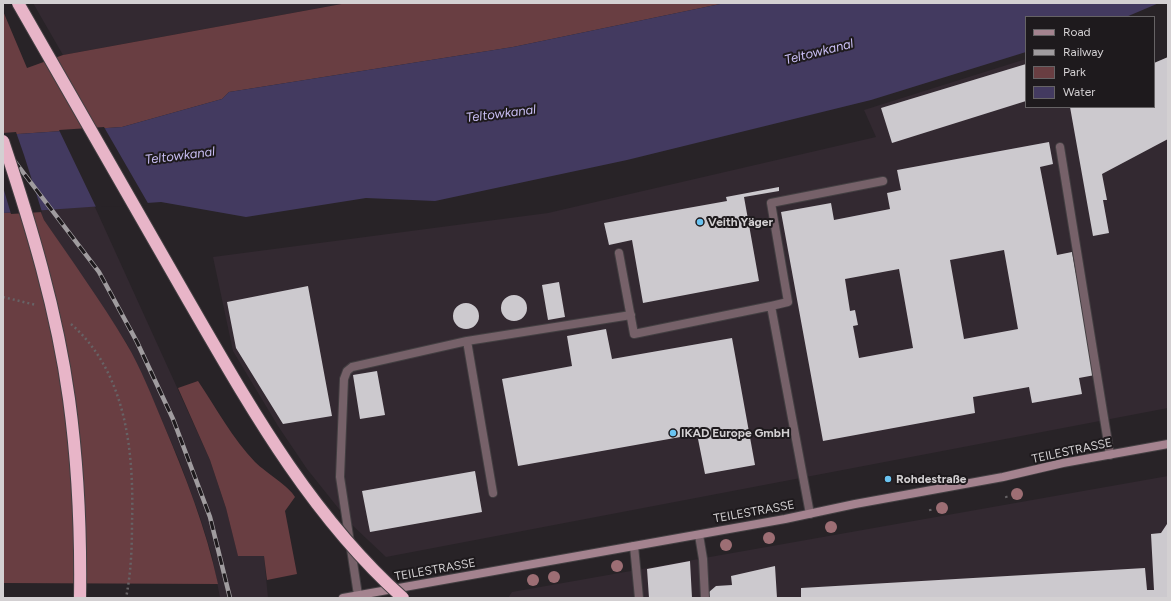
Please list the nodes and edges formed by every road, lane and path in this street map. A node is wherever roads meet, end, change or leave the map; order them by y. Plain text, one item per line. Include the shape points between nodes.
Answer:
1 (18, 3) edge
2 (3, 141) edge
3 (1060, 147) dead end
4 (883, 181) dead end
5 (619, 254) dead end
6 (3, 297) edge
7 (39, 306) dead end
8 (771, 306) junction
9 (630, 315) junction
10 (69, 321) dead end
11 (466, 341) junction
12 (1168, 444) edge
13 (1110, 455) junction
14 (494, 493) dead end
15 (930, 509) dead end
16 (930, 513) dead end
17 (810, 514) junction
18 (698, 534) junction
19 (634, 546) junction
20 (358, 595) junction
21 (80, 598) edge
22 (126, 598) edge
23 (343, 598) edge
24 (403, 598) edge
25 (639, 598) edge
26 (705, 598) edge

1 - 24 highway, bridge via 272,442 334,525
2 - 21 highway, bridge via 41,267 64,368 77,476
3 - 13 lane
4 - 8 lane via 771,203 788,302
5 - 9 lane
6 - 7 path
8 - 9 lane via 634,334
8 - 17 lane
9 - 11 lane
10 - 22 path via 102,359 120,401 129,444 133,490 131,574
11 - 14 lane
11 - 20 lane via 352,367 347,371 344,379 340,477
12 - 13 street, TEILESTRASSE
13 - 17 street, TEILESTRASSE
15 - 16 path
17 - 18 street, TEILESTRASSE
18 - 19 street, TEILESTRASSE
18 - 26 lane via 703,559
19 - 20 street, TEILESTRASSE
19 - 25 lane
20 - 23 street, TEILESTRASSE

